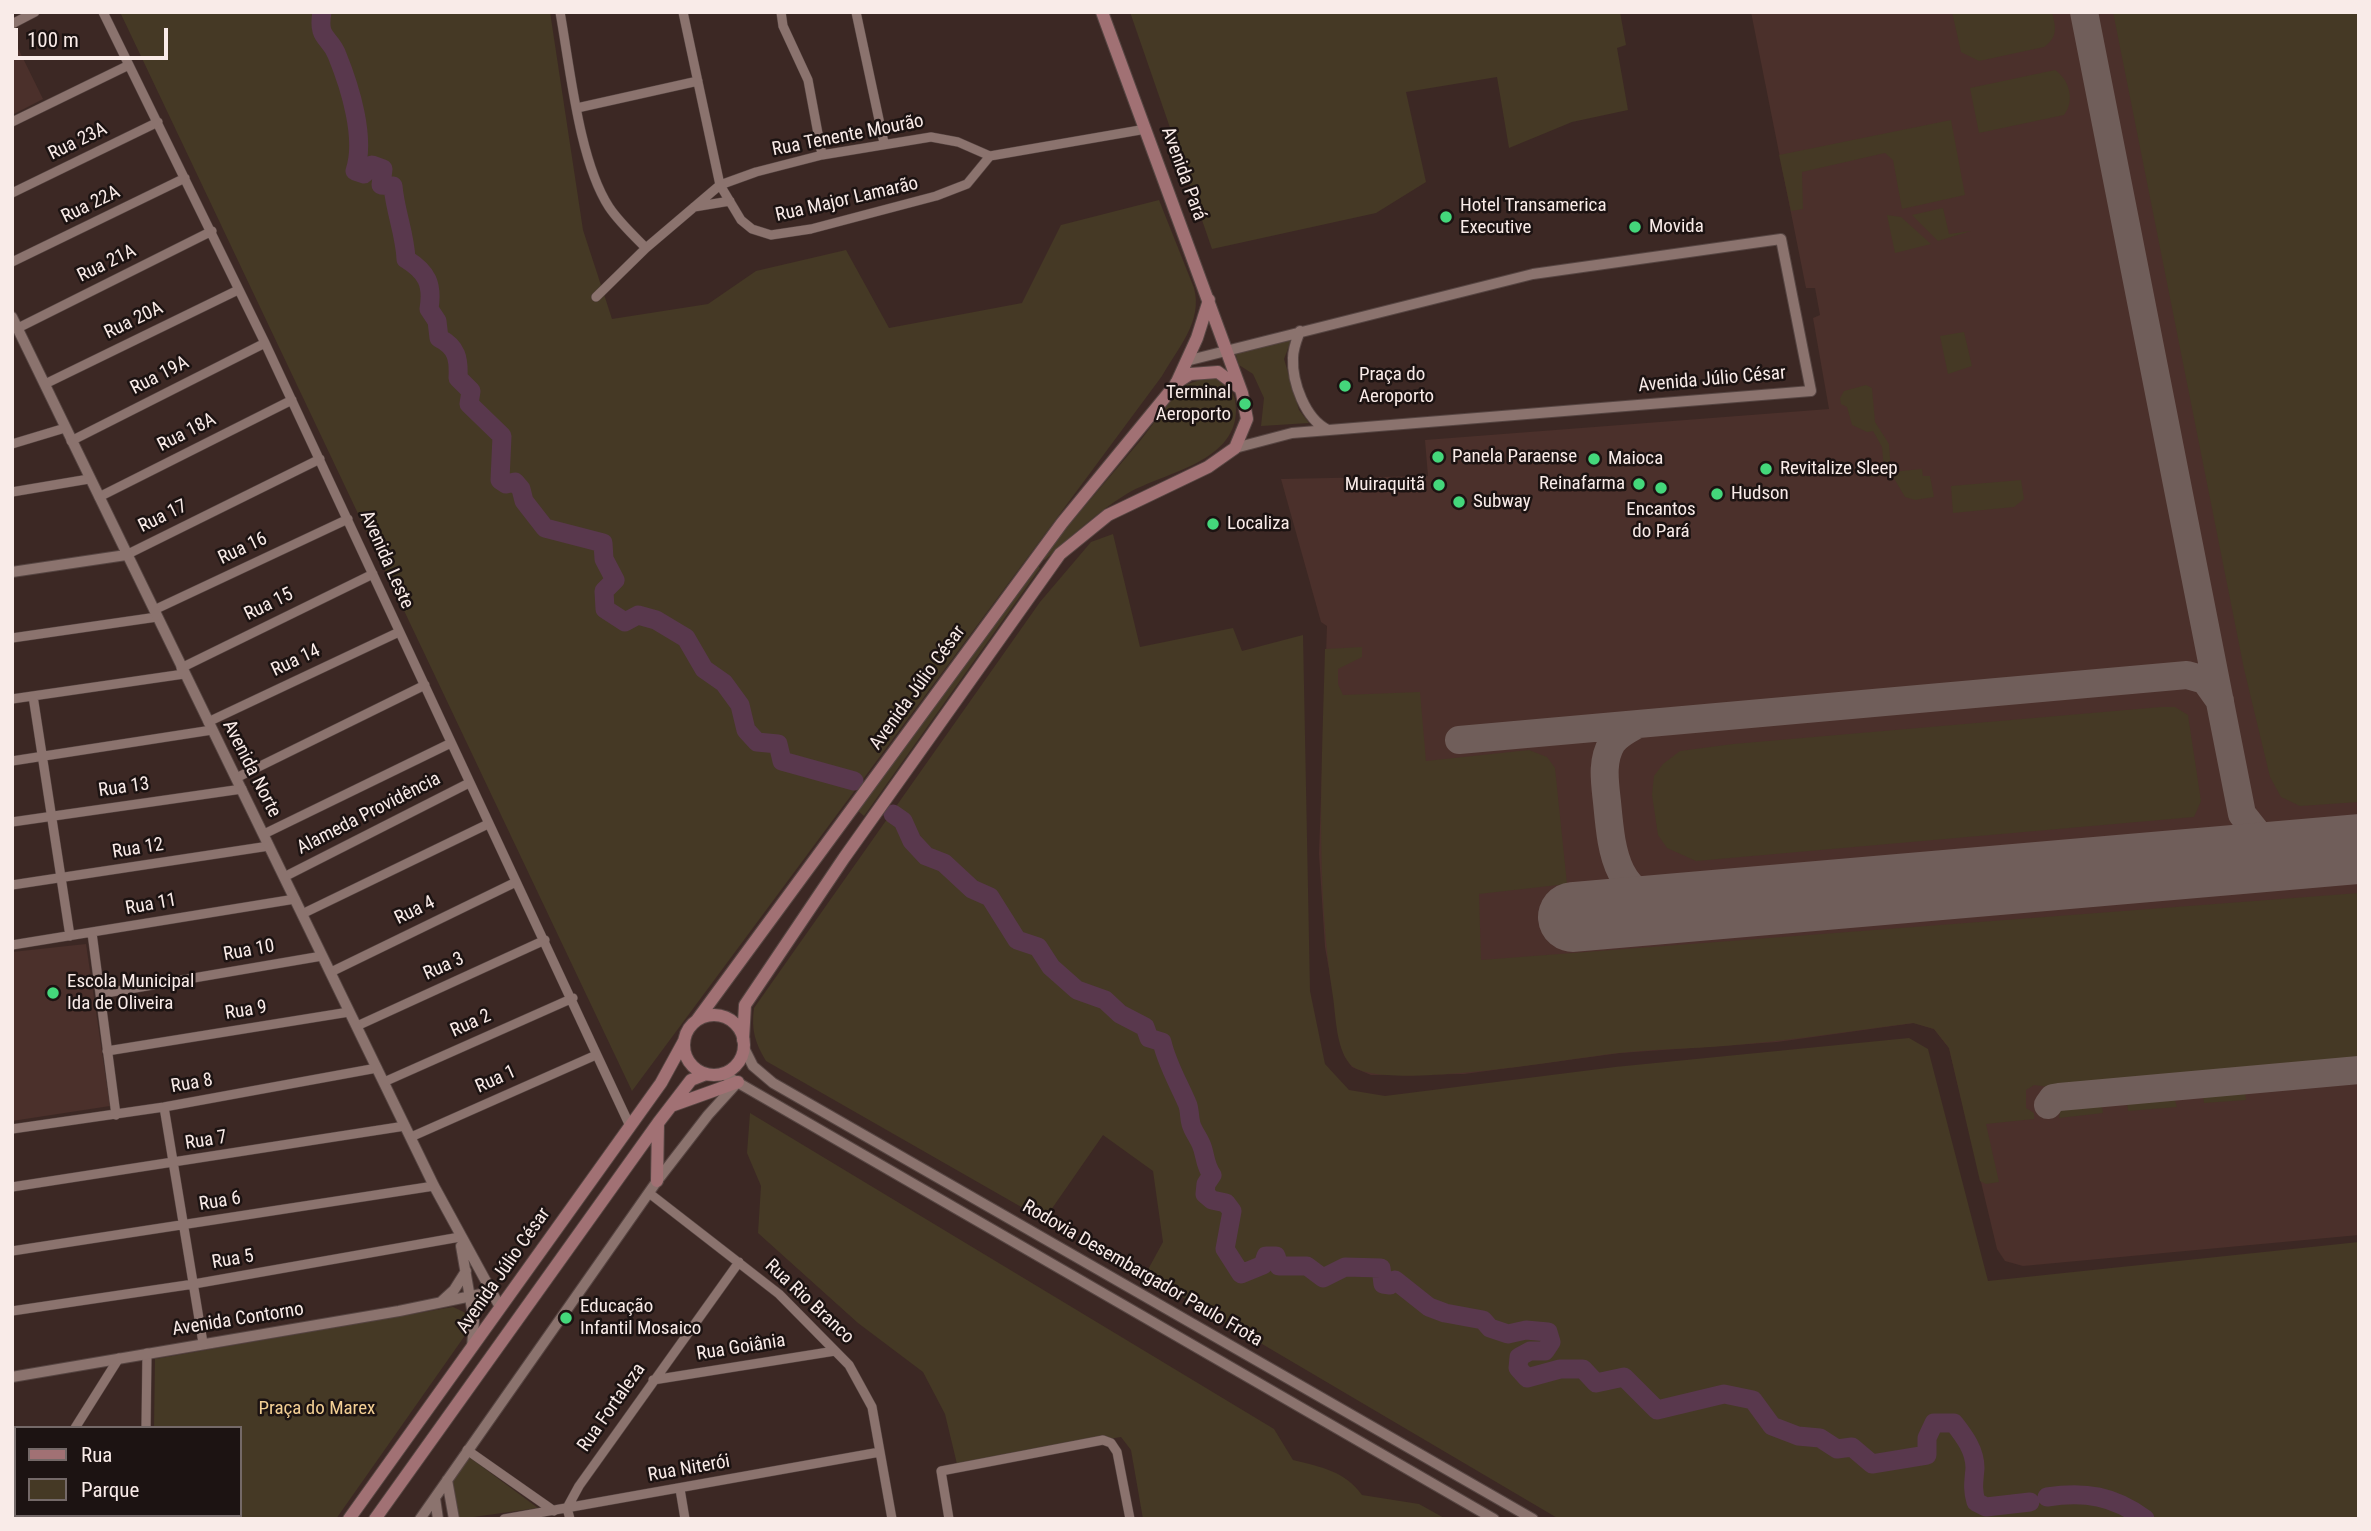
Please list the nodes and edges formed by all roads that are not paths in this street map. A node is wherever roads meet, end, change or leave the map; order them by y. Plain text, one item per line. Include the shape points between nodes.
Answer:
1 (35, 12) edge
2 (103, 12) edge
3 (560, 12) edge
4 (683, 12) edge
5 (781, 12) edge
6 (856, 12) edge
7 (1102, 12) edge
8 (12, 24) edge
9 (129, 65) junction
10 (698, 81) junction
11 (577, 108) junction
12 (12, 122) edge
13 (158, 122) junction
14 (1146, 129) junction
15 (884, 143) junction
16 (822, 155) junction
17 (990, 156) junction
18 (185, 178) junction
19 (720, 185) junction
20 (12, 193) edge
21 (730, 201) junction
22 (694, 207) junction
23 (212, 232) junction
24 (646, 248) junction
25 (12, 262) edge
26 (238, 290) junction
27 (596, 297) dead end
28 (1209, 300) junction
29 (15, 322) edge
30 (1300, 331) junction
31 (265, 343) junction
32 (1227, 350) junction
33 (1186, 361) junction
34 (45, 384) junction
35 (1176, 384) junction
36 (1242, 393) junction
37 (292, 400) junction
38 (65, 428) junction
39 (1329, 430) junction
40 (71, 440) junction
41 (12, 444) edge
42 (1235, 448) junction
43 (320, 459) junction
44 (89, 479) junction
45 (12, 492) edge
46 (99, 497) junction
47 (348, 519) junction
48 (126, 555) junction
49 (12, 572) edge
50 (373, 574) junction
51 (156, 613) junction
52 (399, 632) junction
53 (12, 638) edge
54 (183, 671) junction
55 (425, 685) junction
56 (33, 696) junction
57 (12, 699) edge
58 (210, 726) junction
59 (451, 743) junction
60 (42, 757) junction
61 (12, 761) edge
62 (236, 778) junction
63 (469, 783) junction
64 (242, 789) junction
65 (51, 816) junction
66 (12, 822) edge
67 (488, 824) junction
68 (264, 834) junction
69 (269, 846) junction
70 (284, 877) junction
71 (61, 878) junction
72 (516, 881) junction
73 (12, 885) edge
74 (295, 899) junction
75 (302, 914) junction
76 (92, 933) junction
77 (70, 936) junction
78 (545, 940) junction
79 (12, 945) edge
80 (322, 956) junction
81 (331, 972) junction
82 (100, 994) junction
83 (573, 998) junction
84 (349, 1012) junction
85 (696, 1020) junction
86 (357, 1026) junction
87 (684, 1041) junction
88 (743, 1044) junction
89 (107, 1051) junction
90 (596, 1055) junction
91 (377, 1068) junction
92 (706, 1074) junction
93 (723, 1074) junction
94 (384, 1082) junction
95 (738, 1082) junction
96 (164, 1107) junction
97 (671, 1107) junction
98 (116, 1115) junction
99 (658, 1124) junction
100 (405, 1125) junction
101 (630, 1126) junction
102 (12, 1129) edge
103 (411, 1137) junction
104 (174, 1164) junction
105 (657, 1181) junction
106 (434, 1186) junction
107 (12, 1187) edge
108 (649, 1193) junction
109 (184, 1225) junction
110 (460, 1237) junction
111 (12, 1251) edge
112 (739, 1262) junction
113 (466, 1270) junction
114 (194, 1284) junction
115 (491, 1292) junction
116 (470, 1296) junction
117 (441, 1302) junction
118 (500, 1307) junction
119 (12, 1311) edge
120 (202, 1343) junction
121 (472, 1348) junction
122 (835, 1351) junction
123 (147, 1353) junction
124 (119, 1358) junction
125 (12, 1377) edge
126 (653, 1380) junction
127 (76, 1426) edge
128 (146, 1426) edge
129 (467, 1450) junction
130 (880, 1452) junction
131 (447, 1480) junction
132 (680, 1489) junction
133 (435, 1498) junction
134 (567, 1508) junction
135 (554, 1511) junction
136 (349, 1519) edge
137 (375, 1519) edge
138 (420, 1519) edge
139 (438, 1519) edge
140 (454, 1519) edge
141 (504, 1519) edge
142 (570, 1519) edge
143 (685, 1519) edge
144 (892, 1519) edge
145 (949, 1519) edge
146 (1130, 1519) edge
147 (1494, 1519) edge
148 (1533, 1519) edge

1 - 8 street
2 - 9 street, Avenida Leste
3 - 11 street
4 - 10 street
5 - 16 street via 808,80
6 - 15 street
7 - 14 main road, Avenida Pará
9 - 12 street
9 - 13 street, Avenida Leste
10 - 11 street
10 - 19 street
11 - 24 street via 600,190 618,219
13 - 18 street, Avenida Leste
13 - 20 street, Rua 23A
14 - 17 street
14 - 28 main road, Avenida Pará
15 - 16 street, Rua Tenente Mourão
15 - 17 street, Rua Tenente Mourão via 945,138
16 - 19 street, Rua Tenente Mourão
17 - 21 street, Rua Major Lamarão via 974,179 960,188 771,236 741,220
18 - 23 street, Avenida Leste
18 - 25 street, Rua 22A
19 - 21 street, Rua Major Lamarão
19 - 22 street
21 - 22 street
22 - 24 street
23 - 26 street, Avenida Leste
23 - 29 street, Rua 21A
24 - 27 street
26 - 31 street, Avenida Leste
26 - 34 street, Rua 20A
28 - 32 main road, Avenida Pará
28 - 33 main road, Avenida Júlio César
29 - 34 street, Avenida Norte
30 - 32 street, Avenida Júlio César
30 - 39 street via 1293,358 1296,379 1308,412
30 - 39 street, Avenida Júlio César via 1533,274 1781,239 1811,391
31 - 37 street, Avenida Leste
31 - 40 street, Rua 19A
32 - 33 street, Avenida Júlio César
32 - 36 main road
33 - 35 main road, Avenida Júlio César
34 - 38 street, Avenida Norte
35 - 36 main road via 1190,374 1218,372
35 - 85 main road, Avenida Júlio César via 1062,523
36 - 42 main road via 1247,419
37 - 43 street, Avenida Leste
37 - 46 street, Rua 18A
38 - 40 street, Avenida Norte
38 - 41 street
39 - 42 street, Avenida Júlio César via 1268,437
40 - 44 street, Avenida Norte
42 - 88 main road, Avenida Júlio César via 1208,467 1108,515 1060,554 745,1005
43 - 47 street, Avenida Leste
43 - 48 street, Rua 17
44 - 45 street
44 - 46 street, Avenida Norte
46 - 48 street, Avenida Norte
47 - 50 street, Avenida Leste
47 - 51 street, Rua 16
48 - 49 street, Rua 17
48 - 51 street, Avenida Norte
50 - 52 street, Avenida Leste
50 - 54 street, Rua 15
51 - 53 street, Rua 16
51 - 54 street, Avenida Norte
52 - 55 street, Avenida Leste
52 - 58 street, Rua 14
54 - 56 street, Rua 15
54 - 58 street, Avenida Norte
55 - 59 street, Avenida Leste
55 - 62 street
56 - 57 street, Rua 15
56 - 60 street
58 - 60 street, Rua 14
58 - 62 street, Avenida Norte
59 - 63 street, Avenida Leste
59 - 68 street
60 - 61 street, Rua 14
60 - 65 street
62 - 64 street, Avenida Norte
63 - 67 street, Avenida Leste
63 - 70 street, Alameda Providência
64 - 65 street, Rua 13
64 - 68 street, Avenida Norte
65 - 66 street, Rua 13
65 - 71 street
67 - 72 street, Avenida Leste
67 - 75 street
68 - 69 street, Avenida Norte
69 - 70 street, Avenida Norte
69 - 71 street, Rua 12
70 - 74 street, Avenida Norte
71 - 73 street, Rua 12
71 - 77 street
72 - 78 street, Avenida Leste
72 - 81 street, Rua 4
74 - 75 street, Avenida Norte
74 - 76 street, Rua 11
75 - 80 street, Avenida Norte
76 - 77 street, Rua 11
76 - 82 street
77 - 79 street, Rua 11
78 - 83 street, Avenida Leste
78 - 86 street, Rua 3
80 - 81 street, Avenida Norte
80 - 82 street, Rua 10
81 - 84 street, Avenida Norte
82 - 89 street
83 - 90 street, Avenida Leste
83 - 94 street, Rua 2
84 - 86 street, Avenida Norte
84 - 89 street, Rua 9
85 - 87 main road
85 - 88 main road via 713,1015 729,1019 741,1031
86 - 91 street, Avenida Norte
87 - 92 main road via 687,1058
87 - 101 main road, Avenida Júlio César
88 - 93 main road via 737,1064
88 - 148 street, Rodovia Desembargador Paulo Frota via 753,1066 772,1083
89 - 98 street
90 - 101 street, Avenida Leste
90 - 103 street, Rua 1
91 - 94 street, Avenida Norte
91 - 96 street, Rua 8
92 - 93 main road
92 - 97 main road, Avenida Júlio César via 691,1080
93 - 95 street, Rodovia Desembargador Paulo Frota
94 - 100 street, Avenida Norte
95 - 97 main road
95 - 105 street
95 - 147 street, Rodovia Desembargador Paulo Frota
96 - 98 street, Rua 8
96 - 104 street
97 - 99 main road, Avenida Júlio César
98 - 102 street, Rua 8
99 - 105 main road
99 - 137 main road, Avenida Júlio César
100 - 103 street, Avenida Norte
100 - 104 street, Rua 7
101 - 118 main road, Avenida Júlio César
103 - 106 street, Avenida Norte
104 - 107 street, Rua 7
104 - 109 street
105 - 108 street
106 - 109 street, Rua 6
106 - 110 street, Avenida Norte
108 - 112 street, Rua Rio Branco
108 - 129 street
109 - 111 street, Rua 6
109 - 114 street
110 - 113 street
110 - 114 street, Rua 5
110 - 115 street
112 - 122 street, Rua Rio Branco via 813,1325
112 - 126 street, Rua Fortaleza
113 - 116 street
113 - 117 street
114 - 119 street, Rua 5
114 - 120 street
115 - 116 street, Avenida Contorno
115 - 118 street
116 - 117 street, Avenida Contorno
116 - 121 street
117 - 120 street, Avenida Contorno
118 - 121 main road, Avenida Júlio César
120 - 123 street, Avenida Contorno
121 - 136 main road, Avenida Júlio César
122 - 126 street, Rua Goiânia
122 - 130 street, Rua Rio Branco via 866,1393
123 - 124 street, Avenida Contorno
123 - 128 street
124 - 125 street, Avenida Contorno
124 - 127 street
126 - 134 street, Rua Fortaleza
129 - 131 street
129 - 135 street
130 - 132 street, Rua Niterói
130 - 144 street, Rua Rio Branco
131 - 133 street
131 - 140 street
132 - 134 street, Rua Niterói
132 - 143 street
133 - 138 street
133 - 139 street
134 - 135 street, Rua Niterói
134 - 142 street
135 - 141 street, Rua Niterói
145 - 146 street via 941,1471 1109,1441 1117,1452

